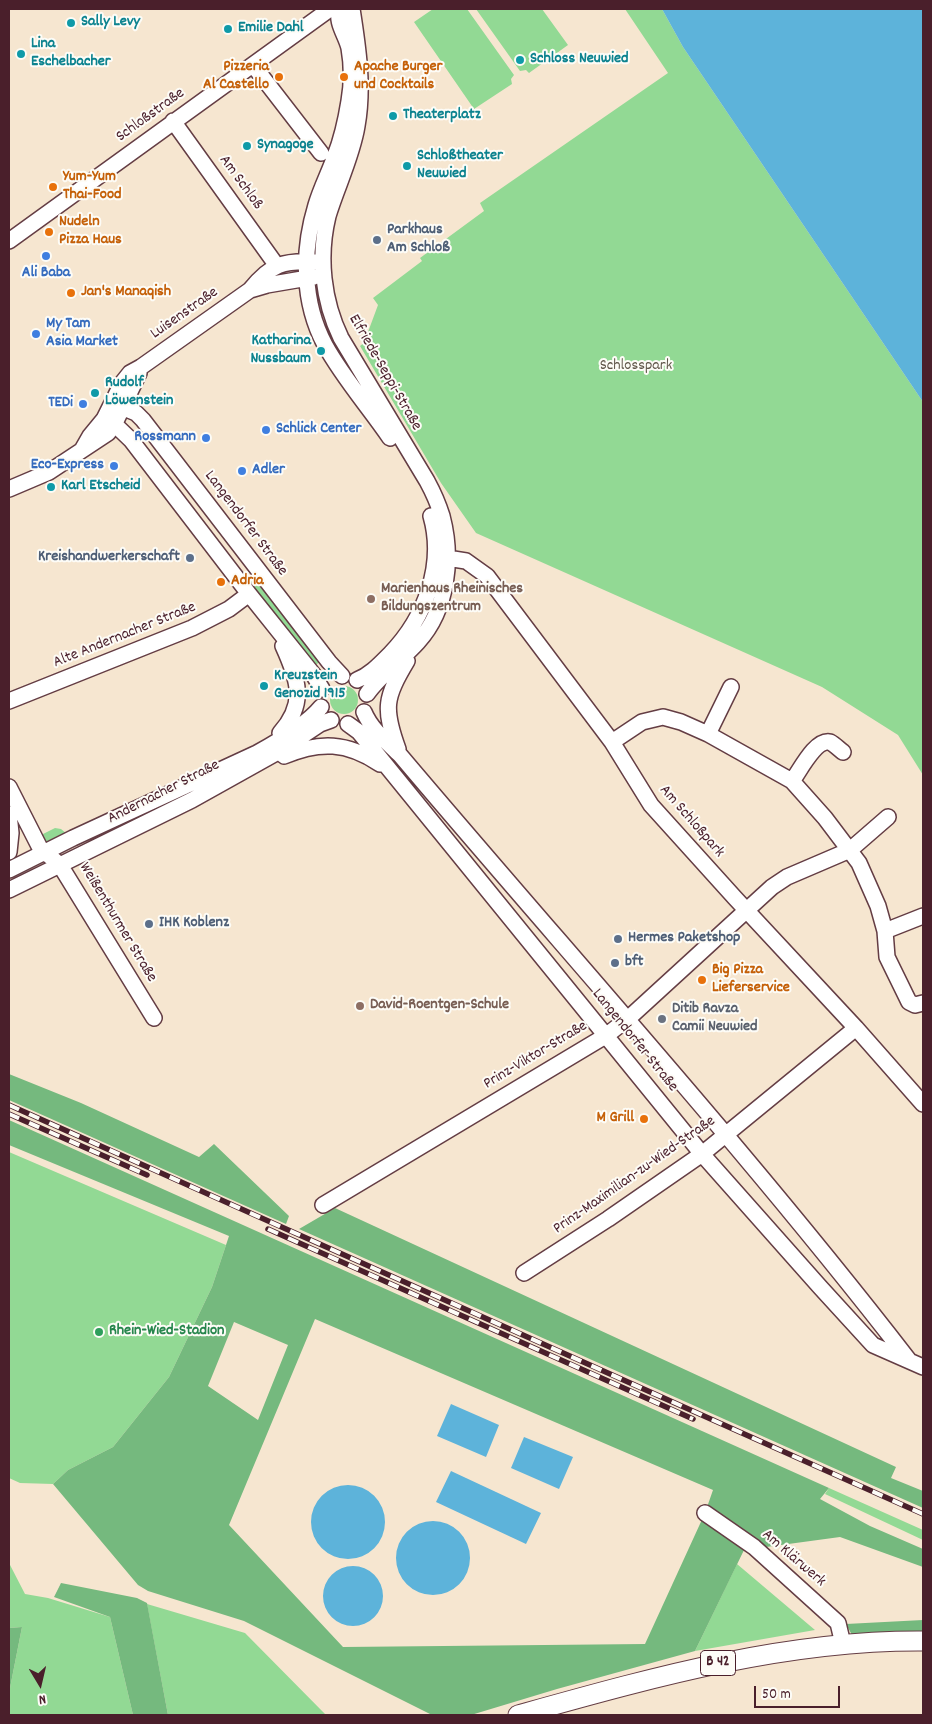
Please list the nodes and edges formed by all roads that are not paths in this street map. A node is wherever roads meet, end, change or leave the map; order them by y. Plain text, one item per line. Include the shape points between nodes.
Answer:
1 (330, 9) edge
2 (340, 9) edge
3 (352, 9) edge
4 (314, 20) junction
5 (340, 24) junction
6 (253, 65) junction
7 (173, 121) junction
8 (321, 153) dead end
9 (9, 241) edge
10 (307, 262) junction
11 (277, 266) junction
12 (323, 269) junction
13 (306, 279) junction
14 (250, 290) junction
15 (114, 412) junction
16 (9, 490) edge
17 (230, 532) junction
18 (212, 546) junction
19 (447, 558) junction
20 (249, 594) junction
21 (273, 624) junction
22 (416, 645) junction
23 (342, 676) junction
24 (357, 680) junction
25 (731, 687) dead end
26 (322, 689) junction
27 (367, 694) junction
28 (9, 700) edge
29 (321, 707) junction
30 (364, 712) junction
31 (331, 720) junction
32 (348, 724) junction
33 (708, 734) junction
34 (612, 742) junction
35 (268, 747) junction
36 (842, 752) dead end
37 (400, 755) junction
38 (389, 769) junction
39 (239, 775) junction
40 (792, 781) junction
41 (9, 787) edge
42 (9, 814) edge
43 (888, 817) dead end
44 (850, 850) junction
45 (9, 852) edge
46 (44, 852) junction
47 (60, 865) junction
48 (9, 870) edge
49 (11, 889) edge
50 (747, 910) junction
51 (923, 916) edge
52 (885, 931) junction
53 (923, 1003) edge
54 (154, 1018) dead end
55 (626, 1020) junction
56 (856, 1028) junction
57 (606, 1035) junction
58 (923, 1104) edge
59 (726, 1134) junction
60 (702, 1154) junction
61 (322, 1205) dead end
62 (524, 1273) dead end
63 (916, 1364) edge
64 (705, 1513) dead end
65 (923, 1641) edge
66 (843, 1644) junction
67 (518, 1715) edge

1 - 4 street, Schloßstraße
2 - 5 street, Elfriede-Seppi-Straße
3 - 12 street, Elfriede-Seppi-Straße via 360,74 359,112 352,148 329,215
4 - 5 street
4 - 6 street, Schloßstraße
5 - 10 street, Elfriede-Seppi-Straße via 350,58 350,98 342,135 314,212
6 - 7 street, Schloßstraße
6 - 8 street
7 - 9 street, Schloßstraße
7 - 11 street, Am Schloß
10 - 11 street, Luisenstraße via 291,261
10 - 12 street, Luisenstraße
10 - 13 street, Elfriede-Seppi-Straße
11 - 14 street, Luisenstraße
12 - 13 street, Luisenstraße
12 - 19 street, Elfriede-Seppi-Straße via 328,302 341,338 435,497 444,524
13 - 14 street, Luisenstraße
13 - 24 street, Elfriede-Seppi-Straße via 311,309 326,346 417,483 430,511 435,534 433,576 419,614 395,648 372,672
14 - 15 street, Luisenstraße via 141,367
15 - 16 street, Luisenstraße via 90,436 82,450 49,472
15 - 17 street, Langendorfer Straße via 136,413 143,420
15 - 18 street via 131,440
17 - 18 street
17 - 23 street, Langendorfer Straße
18 - 20 street
19 - 22 street, Elfriede-Seppi-Straße via 446,579 438,608
19 - 34 street, Am Schloßpark via 466,561 487,576
20 - 21 street
20 - 28 street, Alte Andernacher Straße via 224,612 192,628
21 - 26 street
21 - 35 street via 295,672 298,696 291,719
22 - 27 street, Elfriede-Seppi-Straße
22 - 37 street, Langendorfer Straße via 394,683 388,703 391,730
23 - 24 street
23 - 26 street via 327,682
24 - 27 street
25 - 33 street
26 - 29 street
27 - 30 street
29 - 31 street
29 - 35 street, Andernacher Straße
30 - 32 street
30 - 37 street, Langendorfer Straße via 370,724
31 - 32 street
31 - 39 street, Andernacher Straße
32 - 38 street, Langendorfer Straße via 359,732
33 - 34 street via 663,717 642,722
33 - 40 street
34 - 50 street, Am Schloßpark via 651,805
35 - 46 street, Andernacher Straße
36 - 40 street via 831,742 817,745
37 - 55 street, Langendorfer Straße
38 - 39 street via 360,752 329,745 295,751
38 - 57 street, Langendorfer Straße
39 - 47 street, Andernacher Straße
40 - 44 street
41 - 46 street, Weißenthurmer Straße
42 - 45 street
43 - 44 street, Prinz-Viktor-Straße
44 - 50 street, Prinz-Viktor-Straße via 787,877
44 - 52 street via 868,880
46 - 47 street, Weißenthurmer Straße
46 - 48 street, Andernacher Straße
47 - 49 street, Andernacher Straße
47 - 54 street, Weißenthurmer Straße
48 - 49 street via 17,876
50 - 55 street, Prinz-Viktor-Straße
50 - 56 street, Am Schloßpark
51 - 52 street
52 - 53 street via 887,958 909,1002 915,1005
55 - 57 street, Prinz-Viktor-Straße
55 - 59 street, Langendorfer Straße
56 - 58 street, Am Schloßpark
56 - 59 street, Prinz-Maximilian-zu-Wied-Straße
57 - 60 street, Langendorfer Straße
57 - 61 street, Prinz-Viktor-Straße
59 - 60 street, Prinz-Maximilian-zu-Wied-Straße
59 - 63 street, Langendorfer Straße
60 - 62 street, Prinz-Maximilian-zu-Wied-Straße
60 - 63 street, Langendorfer Straße via 872,1345
64 - 66 street, Am Klärwerk via 754,1547 838,1623
65 - 66 main road, B 42
66 - 67 main road, B 42 via 782,1651 715,1664

